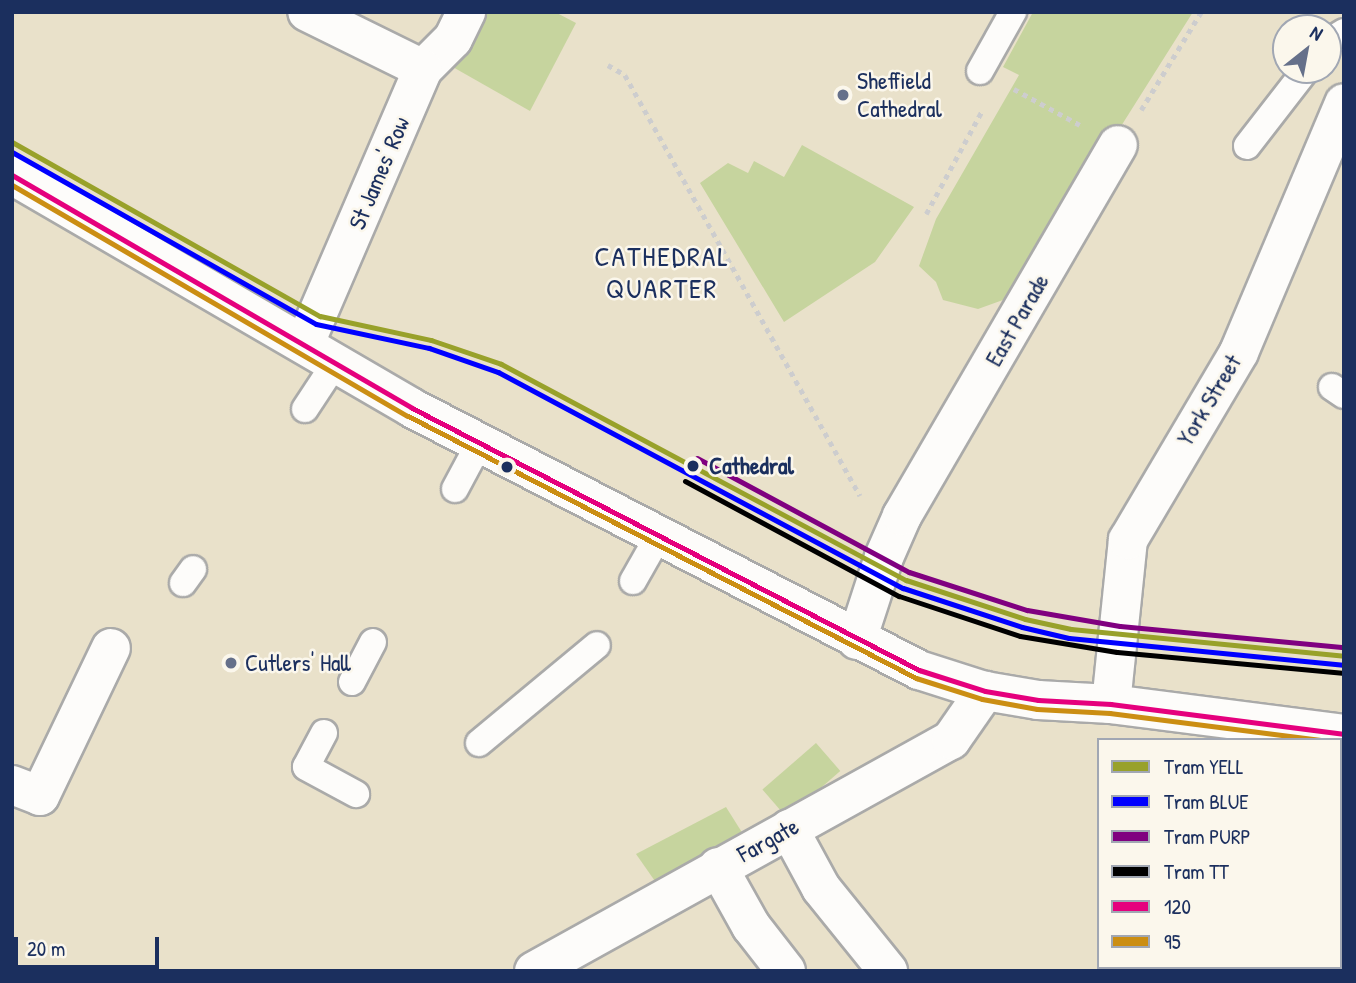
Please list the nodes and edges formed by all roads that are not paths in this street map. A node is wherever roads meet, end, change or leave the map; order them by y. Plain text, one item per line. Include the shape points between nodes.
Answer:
1 (307, 12) edge
2 (466, 12) edge
3 (1013, 12) edge
4 (423, 69) junction
5 (989, 76) road end
6 (1295, 84) edge
7 (1344, 103) edge
8 (1118, 145) road end
9 (1247, 146) dead end
10 (12, 175) edge
11 (320, 353) junction
12 (305, 410) dead end
13 (479, 444) junction
14 (455, 489) dead end
15 (658, 537) junction
16 (633, 581) dead end
17 (857, 640) junction
18 (373, 642) dead end
19 (597, 645) dead end
20 (111, 648) dead end
21 (352, 682) dead end
22 (985, 691) junction
23 (1111, 704) junction
24 (324, 733) dead end
25 (1344, 734) edge
26 (480, 743) dead end
27 (12, 785) edge
28 (356, 794) dead end
29 (789, 829) junction
30 (718, 867) junction
31 (534, 971) edge
32 (786, 971) edge
33 (888, 971) edge

1 - 4 street
2 - 4 street, St James' Row via 453,39
3 - 5 lane
4 - 11 street, St James' Row
6 - 9 lane
7 - 23 street, York Street via 1239,352 1128,540
8 - 17 street, East Parade via 902,516
10 - 11 street
11 - 12 lane
11 - 13 street
13 - 14 lane
13 - 15 street
15 - 16 lane
15 - 17 street
17 - 22 street via 919,670
18 - 21 lane
19 - 26 lane
20 - 27 street via 40,796
22 - 23 street via 1038,700
22 - 29 street, Fargate via 951,740
23 - 25 street
24 - 28 lane via 306,767
29 - 30 street, Fargate
29 - 33 street via 821,888
30 - 31 street, Fargate
30 - 32 street via 751,926

